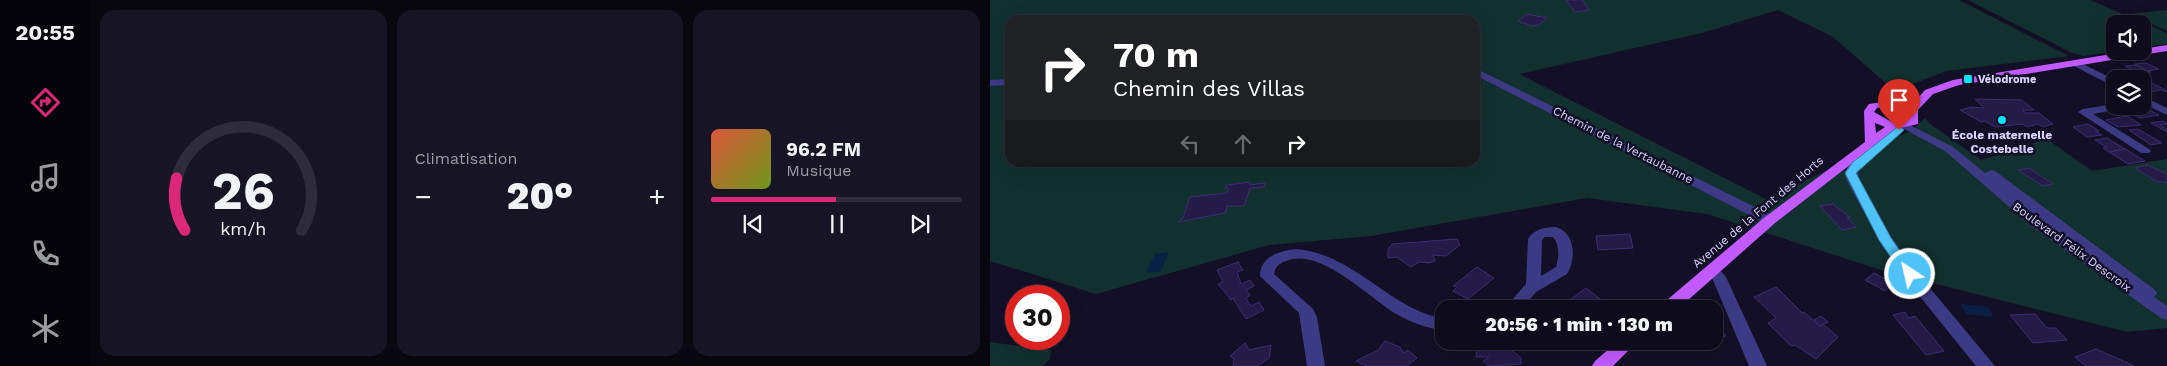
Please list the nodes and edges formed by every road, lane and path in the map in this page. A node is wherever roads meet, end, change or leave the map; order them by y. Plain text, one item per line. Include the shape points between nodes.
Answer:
1 (2167, 48) edge
2 (2075, 63) junction
3 (1480, 74) edge
4 (2106, 79) edge
5 (1005, 82) edge
6 (990, 83) edge
7 (1924, 98) junction
8 (2151, 102) edge
9 (2167, 102) edge
10 (2151, 104) edge
11 (1894, 105) junction
12 (2106, 108) edge
13 (2167, 112) edge
14 (1870, 114) junction
15 (1906, 122) junction
16 (1871, 142) junction
17 (2145, 151) dead end
18 (1770, 220) junction
19 (1712, 271) junction
20 (1532, 286) dead end
21 (1522, 300) edge
22 (1678, 300) edge
23 (2167, 306) edge
24 (2167, 314) edge
25 (1435, 322) edge
26 (1620, 350) edge
27 (1316, 366) edge
28 (1601, 366) edge
29 (1758, 366) edge
30 (1986, 366) edge

1 - 2 main road, Avenue de la Font des Horts
2 - 4 street
2 - 7 main road, Avenue de la Font des Horts via 1957,82 1929,92
3 - 18 street, Chemin de la Vertaubanne
5 - 6 street
7 - 11 main road, Avenue de la Font des Horts
7 - 15 main road, Avenue de la Font des Horts
8 - 9 street
10 - 13 street
11 - 14 main road, Avenue de la Font des Horts via 1872,106
11 - 15 main road
12 - 17 street via 2083,112
14 - 15 main road via 1879,121
14 - 16 main road
15 - 16 main road, Avenue de la Font des Horts
15 - 23 street, Boulevard Félix Descroix
15 - 24 street, Boulevard Félix Descroix via 1949,149 2035,222
15 - 30 street via 1852,169 1853,181 1886,240 1910,274
16 - 18 main road, Avenue de la Font des Horts
18 - 19 main road, Avenue de la Font des Horts
19 - 22 main road, Avenue de la Font des Horts
19 - 29 street via 1720,276
20 - 21 street
25 - 27 street via 1413,316 1359,279 1313,255 1299,252 1282,256 1267,268 1267,276 1305,309
26 - 28 main road

